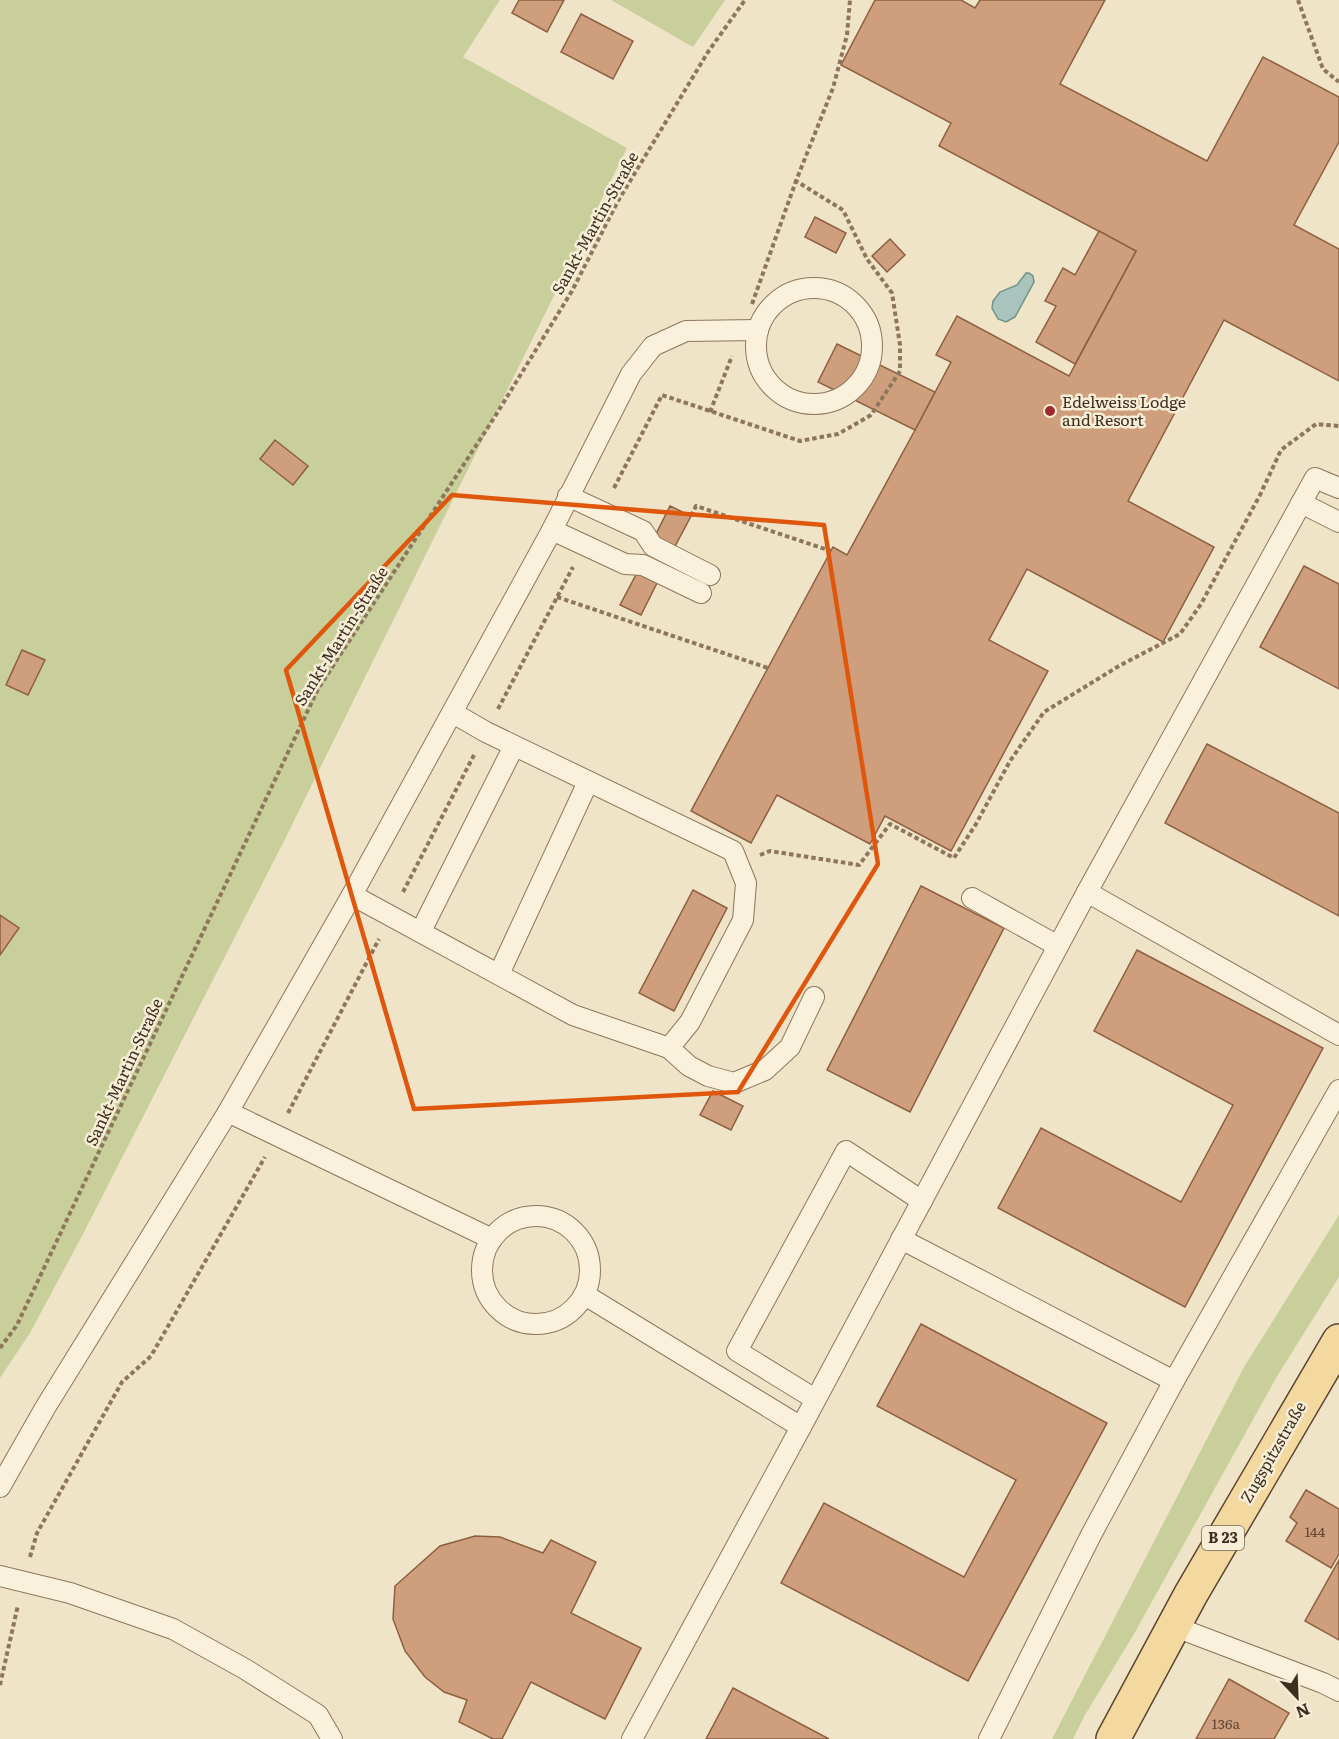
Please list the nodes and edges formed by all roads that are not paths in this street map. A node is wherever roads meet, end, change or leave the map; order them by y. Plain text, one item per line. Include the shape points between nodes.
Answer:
1 (750, 329) junction
2 (1339, 488) edge
3 (568, 496) junction
4 (1301, 503) junction
5 (1339, 522) edge
6 (552, 530) junction
7 (710, 575) dead end
8 (700, 593) dead end
9 (453, 712) junction
10 (514, 746) junction
11 (588, 782) junction
12 (1087, 892) junction
13 (352, 895) junction
14 (972, 898) dead end
15 (421, 931) junction
16 (1058, 946) junction
17 (499, 974) junction
18 (814, 997) dead end
19 (1339, 1035) edge
20 (669, 1048) junction
21 (1339, 1090) edge
22 (228, 1112) junction
23 (922, 1201) junction
24 (492, 1239) junction
25 (901, 1239) junction
26 (585, 1295) junction
27 (1339, 1341) edge
28 (1174, 1381) junction
29 (815, 1399) junction
30 (801, 1427) junction
31 (0, 1487) edge
32 (0, 1576) edge
33 (1173, 1626) junction
34 (1339, 1691) edge
35 (332, 1739) edge
36 (632, 1739) edge
37 (989, 1739) edge
38 (1113, 1739) edge

1 - 1 lane via 759,366 769,382 799,402 818,404 836,399 864,375 870,358 866,320 855,304 838,293 819,288 799,290 781,298
1 - 3 lane via 686,331 653,346 631,374
2 - 4 lane via 1315,478
3 - 6 lane
3 - 7 lane via 643,531 653,546
4 - 5 lane
4 - 12 lane
6 - 8 lane via 625,564 643,565
6 - 9 lane
9 - 10 lane
9 - 13 lane
10 - 11 lane
10 - 15 lane
11 - 17 lane
11 - 20 lane via 733,851 746,883 743,920 690,1022
12 - 16 lane
12 - 19 lane
13 - 15 lane
13 - 22 lane
14 - 16 lane
15 - 17 lane
16 - 23 lane
17 - 20 lane via 573,1015
18 - 20 lane via 790,1047 765,1070 734,1083 689,1066
21 - 28 lane
22 - 24 lane
22 - 31 lane
23 - 25 lane
23 - 29 lane via 846,1151 737,1350
24 - 26 lane via 520,1218 538,1216 572,1228 589,1259 590,1278
24 - 26 lane via 482,1273 495,1305 508,1316 525,1323 543,1324 574,1309
25 - 28 lane
25 - 29 lane
26 - 30 lane
27 - 33 main road, Zugspitzstraße / B 23
28 - 37 lane
29 - 30 lane
30 - 36 lane
32 - 35 lane via 70,1593 173,1629 318,1715
33 - 34 lane
33 - 38 main road, Zugspitzstraße / B 23

